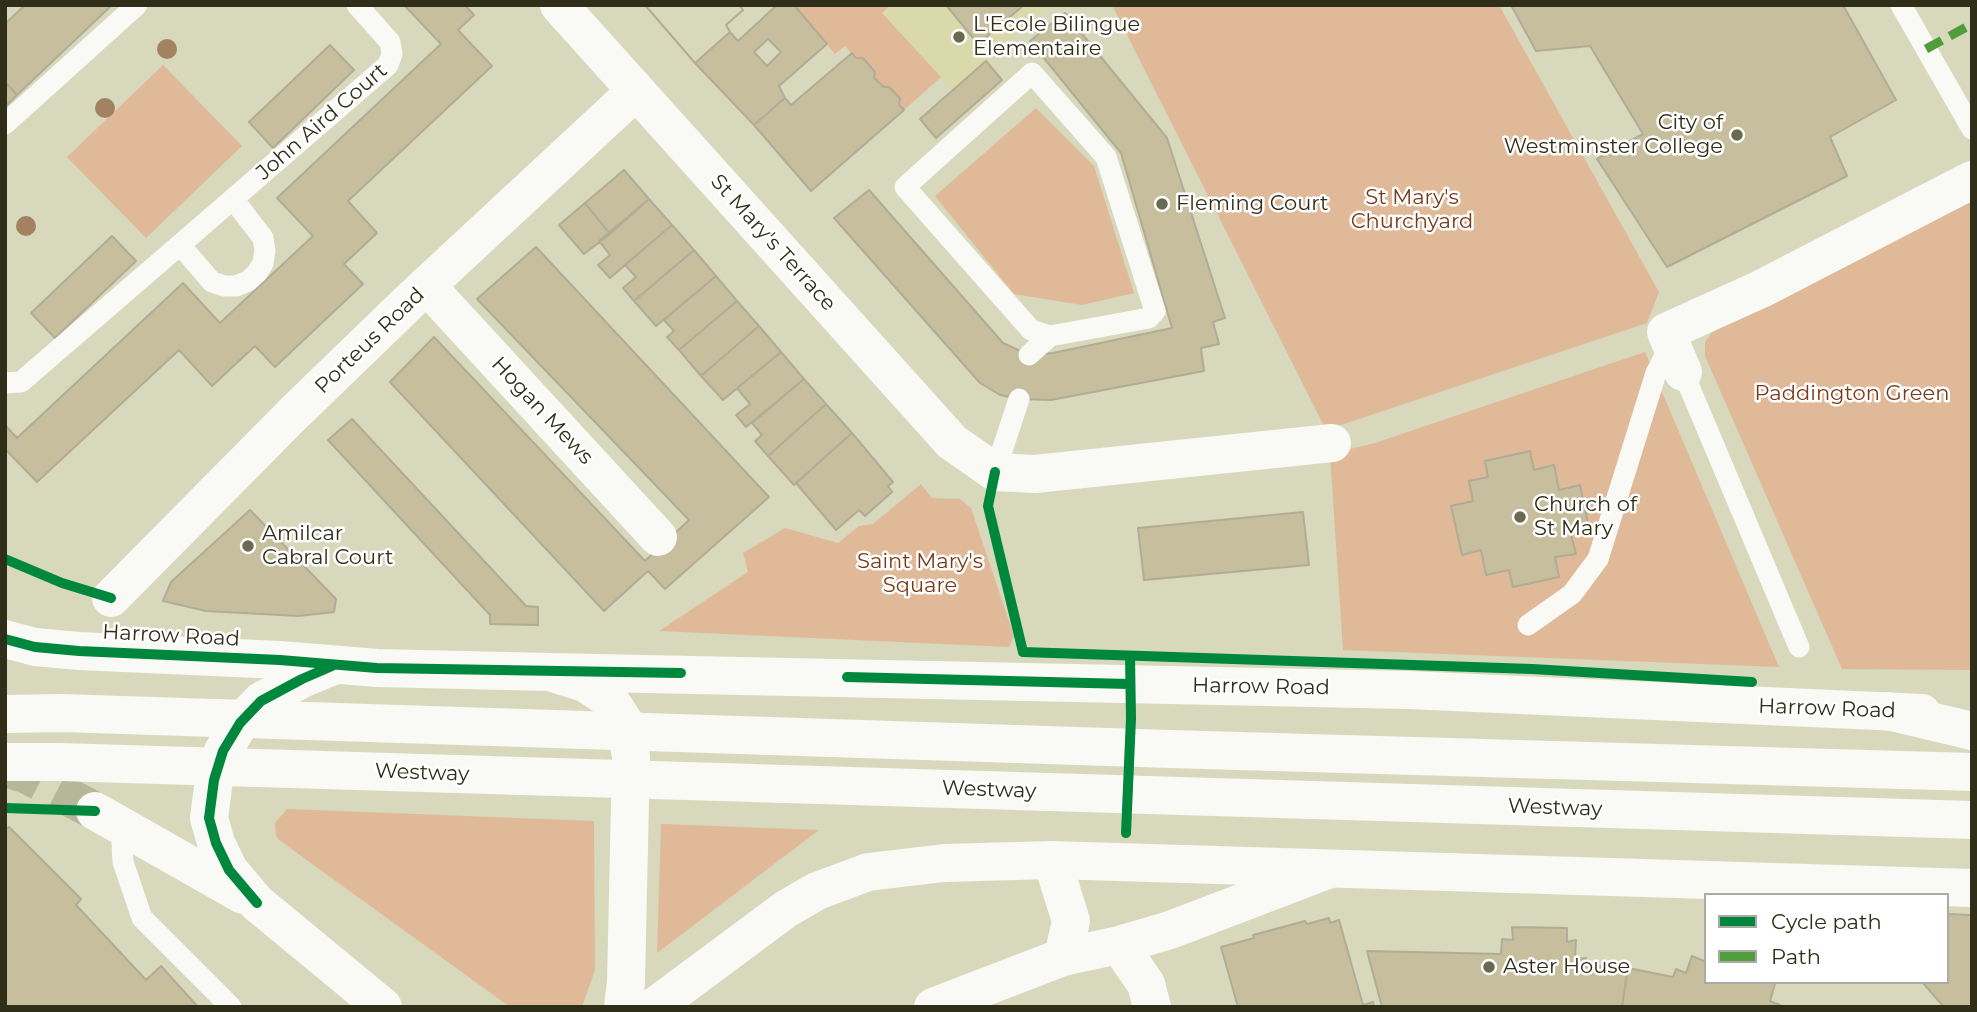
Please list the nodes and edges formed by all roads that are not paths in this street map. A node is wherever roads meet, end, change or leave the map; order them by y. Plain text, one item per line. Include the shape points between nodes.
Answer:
1 (137, 5) edge
2 (358, 5) edge
3 (559, 5) edge
4 (1901, 5) edge
5 (636, 91) junction
6 (5, 124) edge
7 (1972, 128) edge
8 (1972, 180) edge
9 (233, 200) junction
10 (180, 245) junction
11 (426, 286) junction
12 (1049, 336) junction
13 (1029, 355) dead end
14 (1677, 358) junction
15 (5, 383) edge
16 (1019, 399) dead end
17 (1332, 443) dead end
18 (995, 472) junction
19 (658, 537) dead end
20 (111, 598) dead end
21 (1528, 625) dead end
22 (5, 639) edge
23 (1799, 646) dead end
24 (336, 665) junction
25 (550, 672) junction
26 (1888, 711) junction
27 (5, 714) edge
28 (1972, 715) edge
29 (1972, 731) edge
30 (5, 762) edge
31 (1972, 772) edge
32 (108, 819) joint
33 (1972, 820) edge
34 (1052, 860) junction
35 (1330, 869) junction
36 (1972, 874) edge
37 (1807, 884) junction
38 (1972, 888) edge
39 (257, 903) junction
40 (754, 934) junction
41 (1119, 945) junction
42 (1063, 957) junction
43 (231, 1007) edge
44 (383, 1007) edge
45 (623, 1007) edge
46 (654, 1007) edge
47 (682, 1007) edge
48 (933, 1007) edge
49 (1152, 1007) edge

1 - 6 lane
2 - 9 lane, John Aird Court via 390,42 388,65
3 - 5 main road, St Mary's Terrace
4 - 7 lane
5 - 11 main road, Porteus Road
5 - 18 main road, St Mary's Terrace via 952,442
8 - 14 main road via 1666,332
9 - 10 lane, John Aird Court
9 - 10 lane via 264,238 263,263 248,281 236,286 212,282
10 - 15 lane, John Aird Court via 21,382
11 - 19 main road, Hogan Mews
11 - 20 main road, Porteus Road
12 - 12 lane via 1031,330 905,187 1032,73 1106,157 1155,311 1149,318
12 - 13 lane
14 - 21 lane via 1656,373 1598,559 1573,594
14 - 23 lane
16 - 18 lane
17 - 18 main road via 1035,474
22 - 24 main road, Harrow Road via 79,651
24 - 25 main road, Harrow Road
24 - 39 main road via 261,701 223,751 209,818 229,870
25 - 26 main road, Harrow Road via 1408,690
25 - 45 main road via 585,683 609,699 626,725 631,757
26 - 28 main road, Harrow Road
26 - 29 main road
27 - 31 main road
30 - 33 main road, Westway
32 - 39 main road
32 - 43 lane via 142,918
34 - 35 main road
34 - 40 main road via 944,863 868,872 817,891
34 - 42 main road via 1071,921
35 - 37 main road
35 - 41 main road
36 - 37 main road
37 - 38 main road
39 - 44 main road
40 - 46 main road
40 - 47 main road
41 - 42 main road
41 - 49 main road via 1146,984
42 - 48 main road

